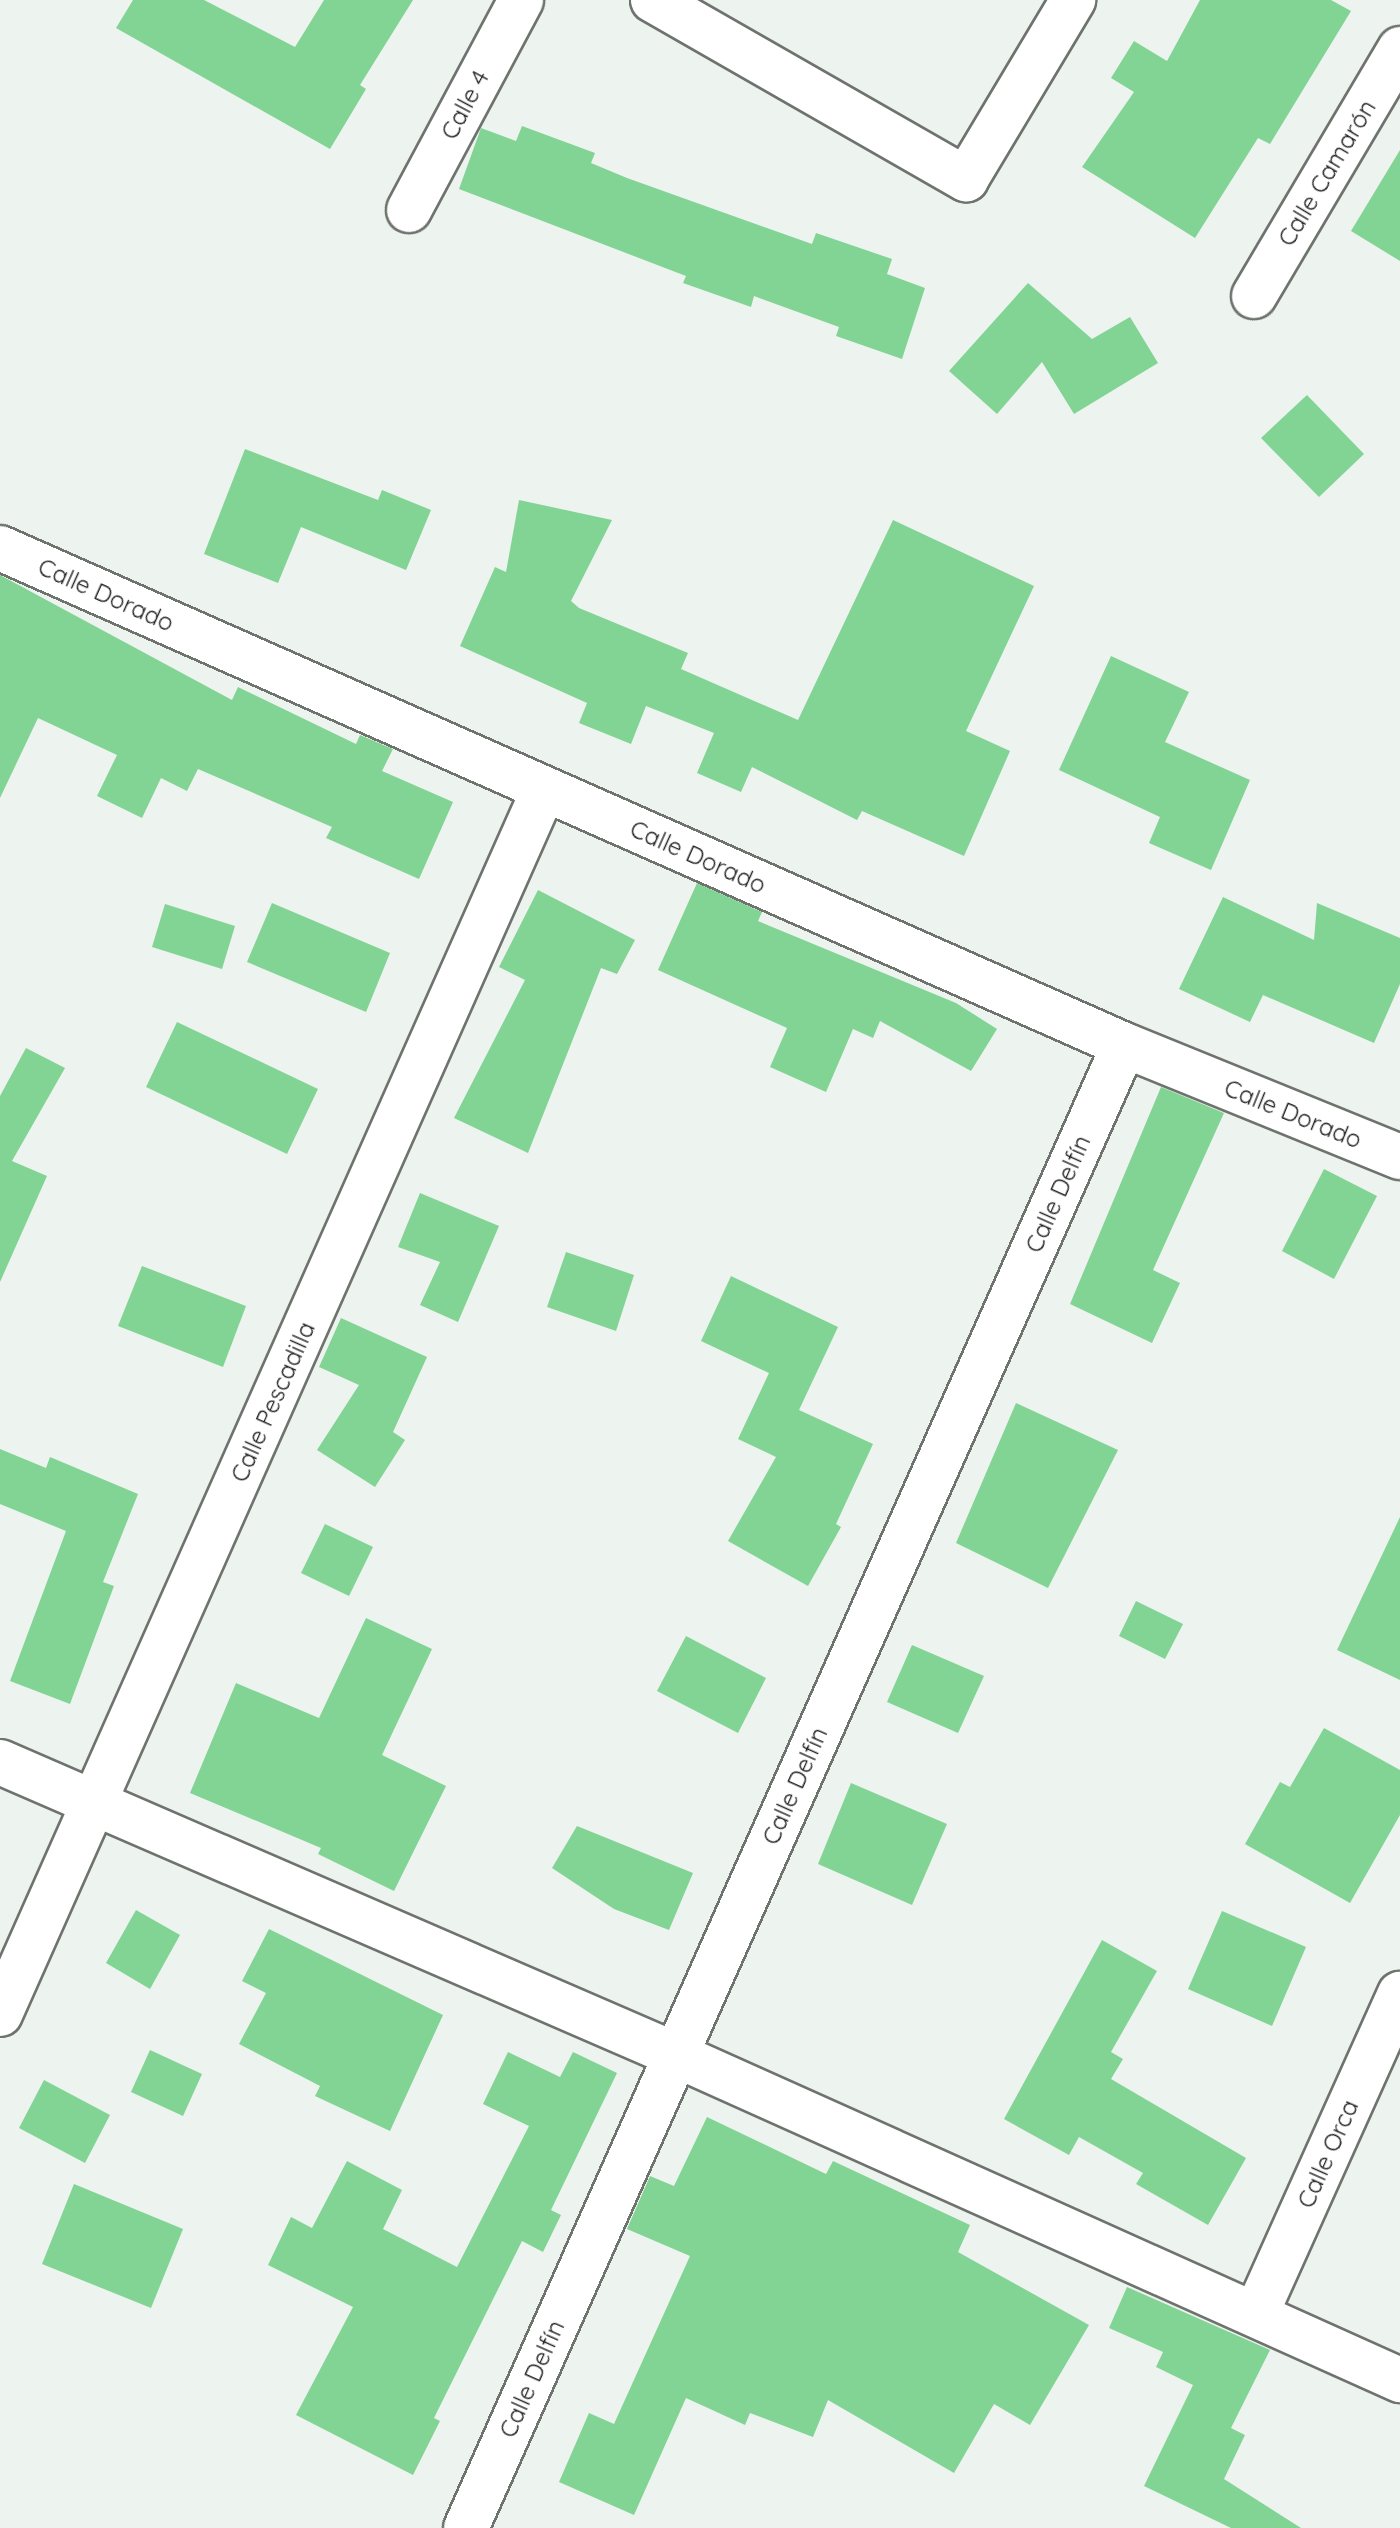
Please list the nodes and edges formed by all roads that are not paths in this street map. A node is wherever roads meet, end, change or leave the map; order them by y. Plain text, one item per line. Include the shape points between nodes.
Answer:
1 (521, 0) edge
2 (653, 0) edge
3 (1073, 0) edge
4 (1400, 49) edge
5 (409, 210) dead end
6 (1254, 296) dead end
7 (0, 548) edge
8 (544, 789) junction
9 (1124, 1045) junction
10 (1400, 1157) edge
11 (0, 1762) edge
12 (92, 1804) junction
13 (1400, 1994) edge
14 (0, 2014) edge
15 (676, 2055) junction
16 (1256, 2314) junction
17 (1400, 2380) edge
18 (466, 2528) edge

1 - 5 street, Calle 4
2 - 3 street via 966,179
4 - 6 street, Calle Camarón
7 - 8 street, Calle Dorado
8 - 9 street, Calle Dorado
8 - 12 street, Calle Pescadilla
9 - 10 street, Calle Dorado
9 - 15 street, Calle Delfín
11 - 12 street
12 - 14 street, Calle Pescadilla
12 - 15 street
13 - 16 street, Calle Orca
15 - 16 street
15 - 18 street, Calle Delfín
16 - 17 street

